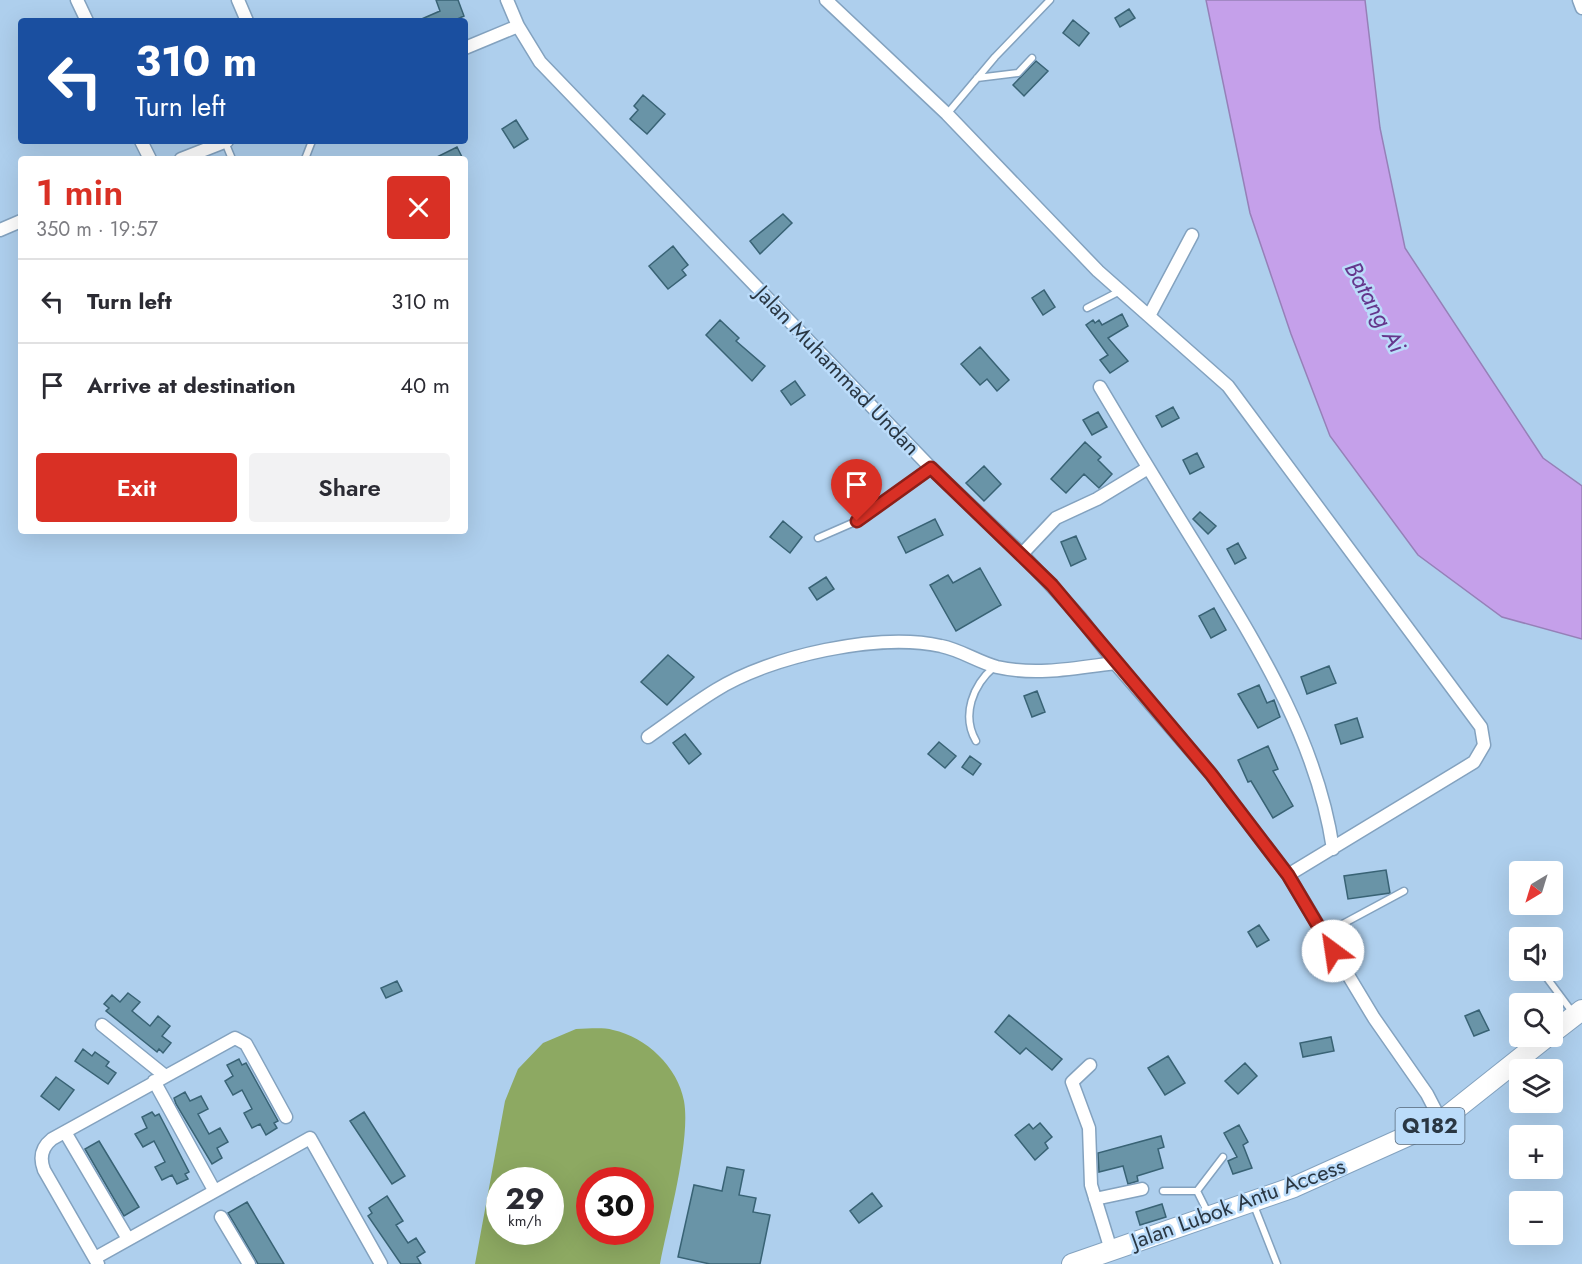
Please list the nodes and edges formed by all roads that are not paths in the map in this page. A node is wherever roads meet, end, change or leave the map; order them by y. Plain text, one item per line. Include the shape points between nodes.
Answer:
1 (77, 0) edge
2 (238, 0) edge
3 (507, 0) edge
4 (826, 0) edge
5 (1050, 0) edge
6 (1579, 0) edge
7 (1582, 8) edge
8 (86, 18) edge
9 (247, 18) edge
10 (518, 26) junction
11 (468, 47) edge
12 (1032, 58) dead end
13 (976, 78) junction
14 (947, 114) junction
15 (218, 144) edge
16 (188, 156) edge
17 (18, 222) edge
18 (0, 230) edge
19 (1192, 235) dead end
20 (1120, 291) junction
21 (1087, 308) dead end
22 (1149, 316) junction
23 (1100, 387) dead end
24 (931, 468) junction
25 (1148, 468) junction
26 (818, 538) dead end
27 (1022, 554) junction
28 (1115, 663) junction
29 (995, 666) junction
30 (648, 737) dead end
31 (976, 741) dead end
32 (1333, 849) junction
33 (1288, 875) junction
34 (1404, 891) dead end
35 (1323, 934) junction
36 (1550, 981) edge
37 (1578, 1013) edge
38 (102, 1025) dead end
39 (1563, 1025) edge
40 (1534, 1047) edge
41 (1090, 1065) dead end
42 (159, 1078) junction
43 (286, 1117) dead end
44 (1441, 1121) junction
45 (65, 1132) junction
46 (1223, 1157) dead end
47 (1142, 1189) dead end
48 (214, 1190) junction
49 (1163, 1191) dead end
50 (1197, 1191) junction
51 (1095, 1198) junction
52 (1252, 1203) junction
53 (1209, 1215) junction
54 (221, 1217) dead end
55 (128, 1239) junction
56 (1111, 1250) junction
57 (97, 1261) edge
58 (249, 1264) edge
59 (381, 1264) edge
60 (1072, 1264) edge
61 (1277, 1264) edge

1 - 8 street
2 - 9 street
3 - 10 street, Jalan Muhammad Undan
4 - 14 street
5 - 13 lane
6 - 7 street
10 - 11 street
10 - 24 street, Jalan Muhammad Undan via 540,63
12 - 13 lane via 1018,74
13 - 14 lane
14 - 20 street
15 - 16 street
17 - 18 street
19 - 22 street
20 - 21 lane
20 - 22 street
22 - 32 street via 1242,403 1475,718 1485,737 1474,762
23 - 25 street
24 - 26 lane via 857,521
24 - 27 street, Jalan Muhammad Undan
25 - 27 street via 1056,518
25 - 32 street via 1234,608 1294,716 1329,819
27 - 28 street, Jalan Muhammad Undan via 1080,617
28 - 29 street via 1047,671
28 - 33 street, Jalan Muhammad Undan via 1211,774
29 - 30 street via 943,646 909,642 842,646 766,668 718,689
29 - 31 lane via 970,702 969,723
32 - 33 street
33 - 35 street, Jalan Muhammad Undan
34 - 35 lane
35 - 44 street, Jalan Muhammad Undan
36 - 37 lane
37 - 39 main road
38 - 42 street
40 - 44 main road, Jalan Lubok Antu Access / Q182
41 - 51 street via 1072,1082 1089,1128
42 - 43 street via 232,1039 241,1039
42 - 45 street
42 - 48 street
44 - 52 main road, Jalan Lubok Antu Access / Q182
45 - 55 street
45 - 57 street via 46,1143 41,1163
46 - 50 lane
47 - 51 street
48 - 55 street
48 - 59 street via 310,1138
49 - 50 lane
50 - 53 lane
51 - 56 street
52 - 53 main road, Jalan Lubok Antu Access / Q182
52 - 61 lane
53 - 56 main road, Jalan Lubok Antu Access / Q182
54 - 58 street
55 - 57 street
56 - 60 main road, Jalan Lubok Antu Access / Q182

